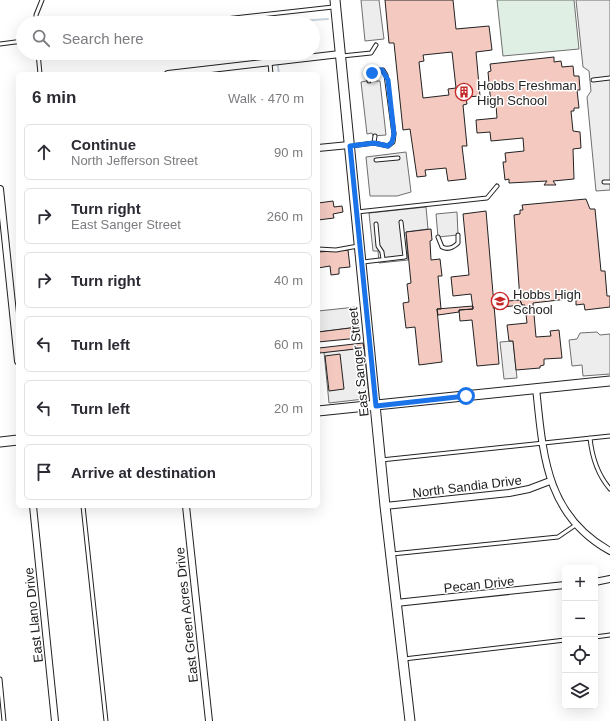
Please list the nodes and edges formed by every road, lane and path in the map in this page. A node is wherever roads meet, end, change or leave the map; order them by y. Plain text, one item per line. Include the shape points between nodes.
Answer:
1 (42, 0) edge
2 (335, 3) edge
3 (36, 16) edge
4 (241, 16) edge
5 (16, 43) edge
6 (0, 44) edge
7 (376, 46) dead end
8 (340, 55) junction
9 (320, 57) edge
10 (39, 60) edge
11 (287, 60) edge
12 (276, 61) junction
13 (40, 72) edge
14 (185, 72) edge
15 (272, 72) edge
16 (610, 78) edge
17 (593, 80) dead end
18 (369, 81) dead end
19 (375, 136) dead end
20 (374, 143) junction
21 (350, 145) junction
22 (320, 148) edge
23 (398, 158) dead end
24 (376, 160) dead end
25 (604, 182) dead end
26 (610, 182) edge
27 (496, 186) dead end
28 (0, 190) edge
29 (356, 212) junction
30 (402, 222) dead end
31 (376, 224) dead end
32 (458, 235) dead end
33 (438, 237) dead end
34 (360, 246) junction
35 (320, 249) edge
36 (383, 260) junction
37 (361, 262) junction
38 (16, 318) edge
39 (610, 381) edge
40 (536, 388) junction
41 (376, 406) junction
42 (320, 411) edge
43 (610, 436) edge
44 (590, 438) junction
45 (16, 440) edge
46 (0, 442) edge
47 (542, 444) junction
48 (381, 460) junction
49 (550, 481) junction
50 (610, 489) edge
51 (385, 506) junction
52 (33, 508) edge
53 (83, 508) edge
54 (186, 508) edge
55 (577, 524) junction
56 (610, 551) edge
57 (390, 554) junction
58 (610, 580) edge
59 (598, 582) edge
60 (562, 585) edge
61 (396, 603) junction
62 (610, 635) edge
63 (598, 637) edge
64 (562, 640) edge
65 (402, 659) junction
66 (0, 679) edge
67 (4, 721) edge
68 (55, 721) edge
69 (106, 721) edge
70 (209, 721) edge
71 (410, 721) edge

1 - 3 lane
2 - 4 lane
2 - 8 main road, East Sanger Street
5 - 6 lane
7 - 8 lane via 371,53
8 - 9 street
8 - 21 main road, East Sanger Street
10 - 13 lane
11 - 12 street
12 - 14 street
12 - 15 lane
16 - 17 lane
18 - 20 lane via 369,75 374,71 382,70 386,74 394,134 388,146
19 - 20 lane
20 - 21 lane
21 - 22 street
21 - 29 main road, East Sanger Street
23 - 24 lane
25 - 26 lane
27 - 29 lane via 487,198
28 - 38 street
29 - 34 main road, East Sanger Street
30 - 36 lane via 405,257
31 - 36 lane via 378,246
32 - 33 lane via 458,243 452,248 445,249
34 - 35 lane via 336,250
34 - 37 main road, East Sanger Street
36 - 37 lane
37 - 41 main road, East Sanger Street
39 - 40 main road
40 - 41 main road
40 - 47 street
41 - 42 main road
41 - 48 main road, East Sanger Street
43 - 44 lane
44 - 47 lane
44 - 50 lane via 592,454 601,479
45 - 46 main road
47 - 48 lane
47 - 49 street
48 - 51 main road, East Sanger Street
49 - 51 street, North Sandia Drive via 530,490 509,494
49 - 55 street via 560,502
51 - 57 main road, East Sanger Street
52 - 68 street, East Llano Drive
53 - 69 lane
54 - 70 street, East Green Acres Drive
55 - 56 street via 593,540
55 - 57 lane via 558,537
57 - 61 main road, East Sanger Street
58 - 59 street
60 - 61 street, Pecan Drive
61 - 65 main road, East Sanger Street
62 - 63 lane
64 - 65 lane
65 - 71 main road, East Sanger Street
66 - 67 lane

